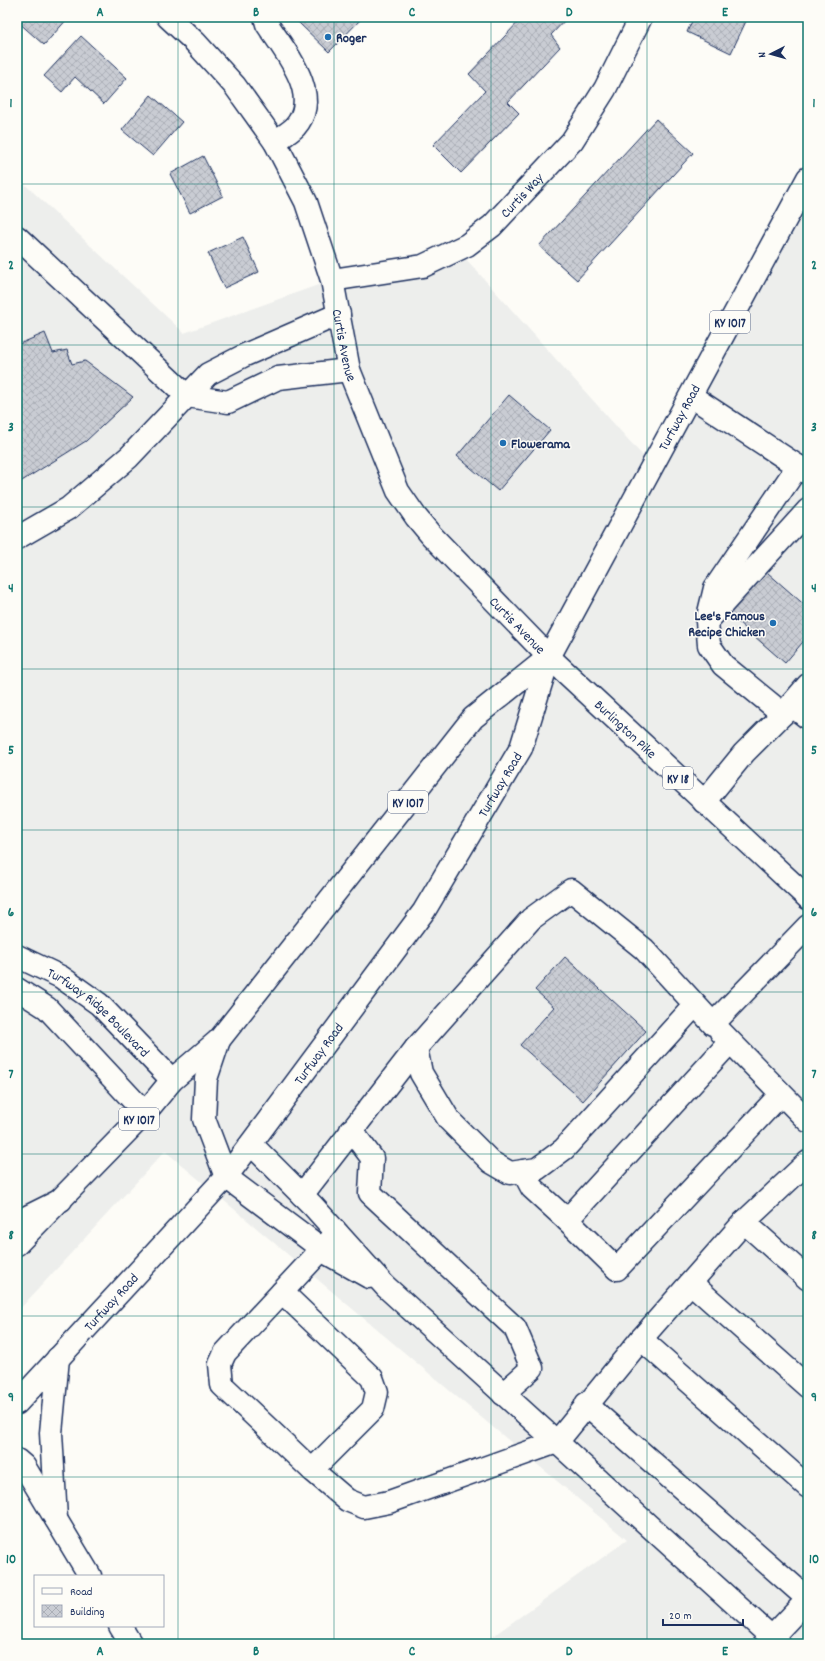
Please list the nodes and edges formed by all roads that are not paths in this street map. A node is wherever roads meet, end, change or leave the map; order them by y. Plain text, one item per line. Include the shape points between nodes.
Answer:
1 (168, 17) edge
2 (265, 17) edge
3 (641, 17) edge
4 (275, 142) junction
5 (808, 178) edge
6 (17, 237) edge
7 (332, 280) junction
8 (340, 314) junction
9 (349, 370) junction
10 (187, 396) junction
11 (691, 396) junction
12 (803, 470) edge
13 (808, 510) edge
14 (17, 538) edge
15 (707, 621) junction
16 (550, 657) junction
17 (808, 685) edge
18 (794, 713) edge
19 (704, 802) junction
20 (808, 898) edge
21 (808, 926) edge
22 (17, 956) edge
23 (17, 989) edge
24 (695, 1005) junction
25 (713, 1024) junction
26 (219, 1040) junction
27 (730, 1042) junction
28 (416, 1048) junction
29 (172, 1080) junction
30 (781, 1094) junction
31 (145, 1113) junction
32 (808, 1121) edge
33 (351, 1130) junction
34 (251, 1144) junction
35 (808, 1163) edge
36 (523, 1171) junction
37 (226, 1177) junction
38 (302, 1195) junction
39 (61, 1200) junction
40 (567, 1220) junction
41 (17, 1222) edge
42 (744, 1222) junction
43 (337, 1233) junction
44 (17, 1244) edge
45 (321, 1249) junction
46 (808, 1280) edge
47 (691, 1283) junction
48 (385, 1286) junction
49 (282, 1292) junction
50 (641, 1339) junction
51 (58, 1358) junction
52 (808, 1387) edge
53 (503, 1394) junction
54 (17, 1403) edge
55 (586, 1404) junction
56 (557, 1442) junction
57 (17, 1460) edge
58 (312, 1470) junction
59 (808, 1487) edge
60 (56, 1519) junction
61 (89, 1575) edge
62 (808, 1599) edge
63 (121, 1627) edge
64 (775, 1640) edge
65 (131, 1644) edge

1 - 4 main road, Curtis Avenue via 196,42 235,86
2 - 4 main road via 304,87 305,109 294,127
3 - 7 main road, Curtis Way via 605,89 572,141 492,226 467,245 423,266
4 - 7 main road, Curtis Avenue via 306,202
5 - 11 main road, Turfway Road / KY 1017
6 - 10 main road
7 - 8 main road, Curtis Avenue
8 - 9 main road, Curtis Avenue
8 - 10 main road via 208,374
9 - 10 main road via 278,378 228,402
9 - 16 main road, Curtis Avenue via 398,491 431,535
10 - 14 main road via 129,457 69,508
11 - 12 main road
11 - 16 main road, Turfway Road / KY 1017
12 - 15 main road via 715,588
13 - 15 main road
15 - 18 main road via 709,645 723,665
16 - 19 main road, Burlington Pike / KY 18
16 - 26 main road, Turfway Road / KY 1017 via 473,718
16 - 34 main road, Turfway Road / KY 1017 via 521,748 424,911
17 - 18 main road
18 - 19 main road via 744,753
19 - 20 main road, Burlington Pike / KY 18
21 - 25 main road
22 - 29 main road, Turfway Ridge Boulevard via 61,977 100,1004
23 - 31 main road, Turfway Ridge Boulevard via 47,1008
24 - 25 main road
24 - 28 main road via 644,949 571,890 531,919
24 - 36 main road via 564,1149 537,1169
25 - 27 main road
26 - 29 main road, Turfway Road / KY 1017
26 - 37 main road via 206,1079 204,1119
27 - 30 main road
27 - 40 main road
28 - 33 main road
28 - 36 main road via 421,1073 449,1120 491,1162 510,1173
29 - 31 main road, Turfway Road / KY 1017
30 - 32 main road
30 - 40 main road via 617,1269
31 - 39 main road, Turfway Road / KY 1017
33 - 38 main road
33 - 53 main road via 372,1158 370,1193 515,1328 532,1368
34 - 37 main road, Turfway Road / KY 1017
34 - 38 main road
35 - 42 main road
36 - 40 main road via 532,1188
37 - 45 main road
37 - 51 main road, Turfway Road / KY 1017
38 - 43 main road
39 - 41 main road
39 - 44 main road, Turfway Road / KY 1017
42 - 46 main road
42 - 47 main road
43 - 45 main road
43 - 48 main road
45 - 48 main road
45 - 49 main road
47 - 50 main road
47 - 52 main road
48 - 53 main road
49 - 58 main road via 225,1353 220,1364 222,1385
49 - 58 main road via 372,1378 377,1392 373,1409
50 - 55 main road
50 - 59 main road
51 - 54 main road, Turfway Road / KY 1017
51 - 60 main road via 51,1433
53 - 56 main road
55 - 56 main road
55 - 62 main road
56 - 58 main road via 389,1502 364,1508 347,1500
56 - 64 main road
57 - 60 main road via 24,1466
60 - 61 main road
62 - 64 main road
63 - 65 main road

